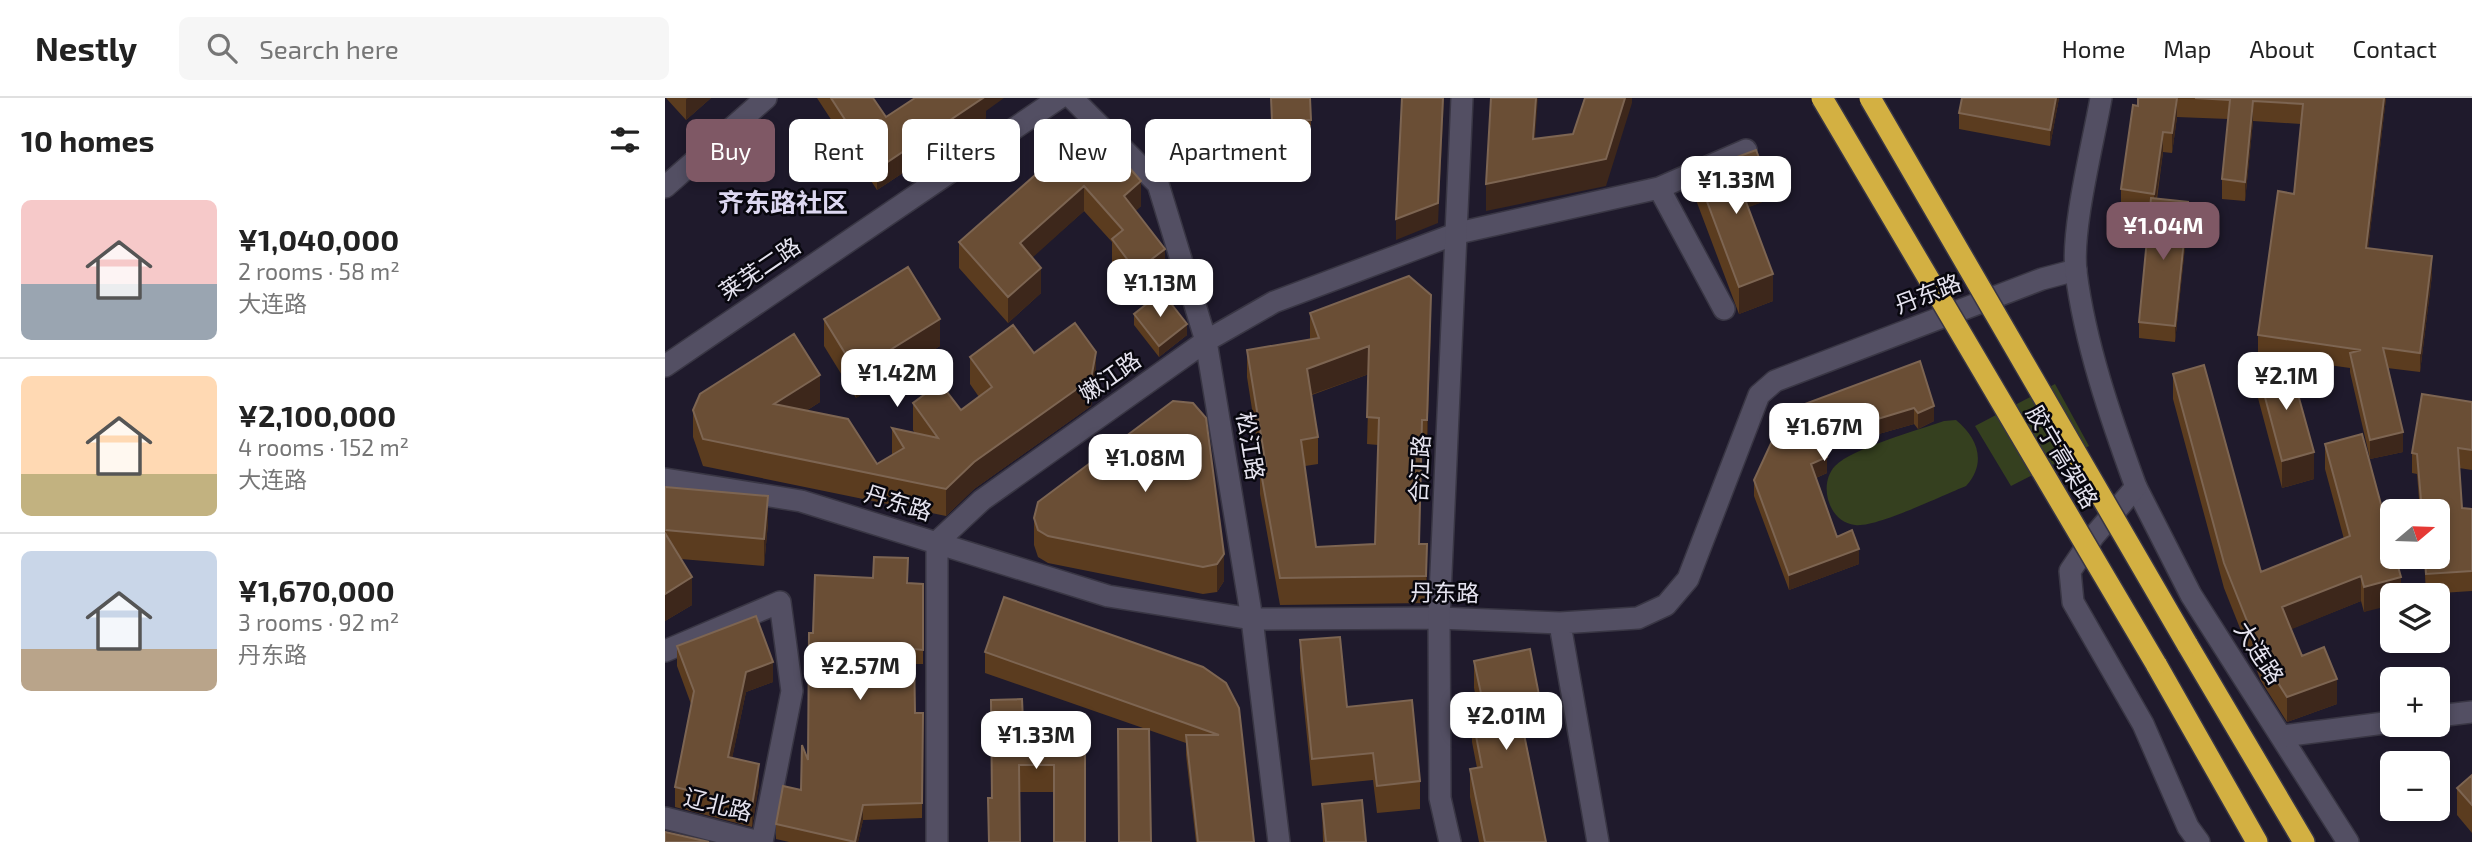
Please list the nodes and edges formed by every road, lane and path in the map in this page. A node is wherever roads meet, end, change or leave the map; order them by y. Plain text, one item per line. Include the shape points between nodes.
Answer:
1 (766, 98) edge
2 (1059, 98) edge
3 (1072, 98) edge
4 (1462, 98) edge
5 (1822, 98) edge
6 (1870, 98) edge
7 (2101, 98) edge
8 (1746, 150) edge
9 (665, 187) edge
10 (1659, 188) junction
11 (1458, 233) junction
12 (2076, 270) junction
13 (1724, 309) dead end
14 (1206, 341) junction
15 (665, 366) edge
16 (665, 479) edge
17 (2136, 487) junction
18 (937, 542) junction
19 (1439, 618) junction
20 (1251, 619) junction
21 (1561, 630) dead end
22 (665, 651) edge
23 (2472, 712) edge
24 (2450, 715) edge
25 (2380, 724) edge
26 (2283, 736) junction
27 (665, 818) edge
28 (760, 842) edge
29 (937, 842) edge
30 (1279, 842) edge
31 (1450, 842) edge
32 (1598, 842) edge
33 (2199, 842) edge
34 (2257, 842) edge
35 (2304, 842) edge
36 (2348, 842) edge

1 - 9 street
2 - 15 street, 莱芜二路
3 - 14 street, 松江路 via 1158,184
4 - 11 street, 合江路
5 - 34 highway, 胶宁高架路, bridge
6 - 35 highway, 胶宁高架路, bridge
7 - 12 street, 大连路
8 - 10 street, 嫩江路
10 - 11 street, 嫩江路
10 - 13 street
11 - 14 street, 嫩江路 via 1274,302
11 - 19 street, 合江路
12 - 17 street, 大连路 via 2107,408
12 - 19 street, 丹东路 via 2017,288 1767,388 1759,395 1688,579 1667,605 1638,618 1560,623
14 - 18 street, 嫩江路 via 982,500
14 - 20 street, 松江路
16 - 18 street, 丹东路 via 801,501
17 - 26 street, 大连路 via 2191,595
17 - 33 street via 2070,571 2073,602 2143,724 2188,827
18 - 20 street, 丹东路 via 1108,596
18 - 29 street
19 - 20 street, 丹东路
19 - 31 street, 合江路 via 1440,798
20 - 30 street, 松江路
21 - 32 street
22 - 28 street via 780,602 792,691
23 - 24 street
25 - 26 street
26 - 36 street, 大连路
27 - 28 street, 辽北路

